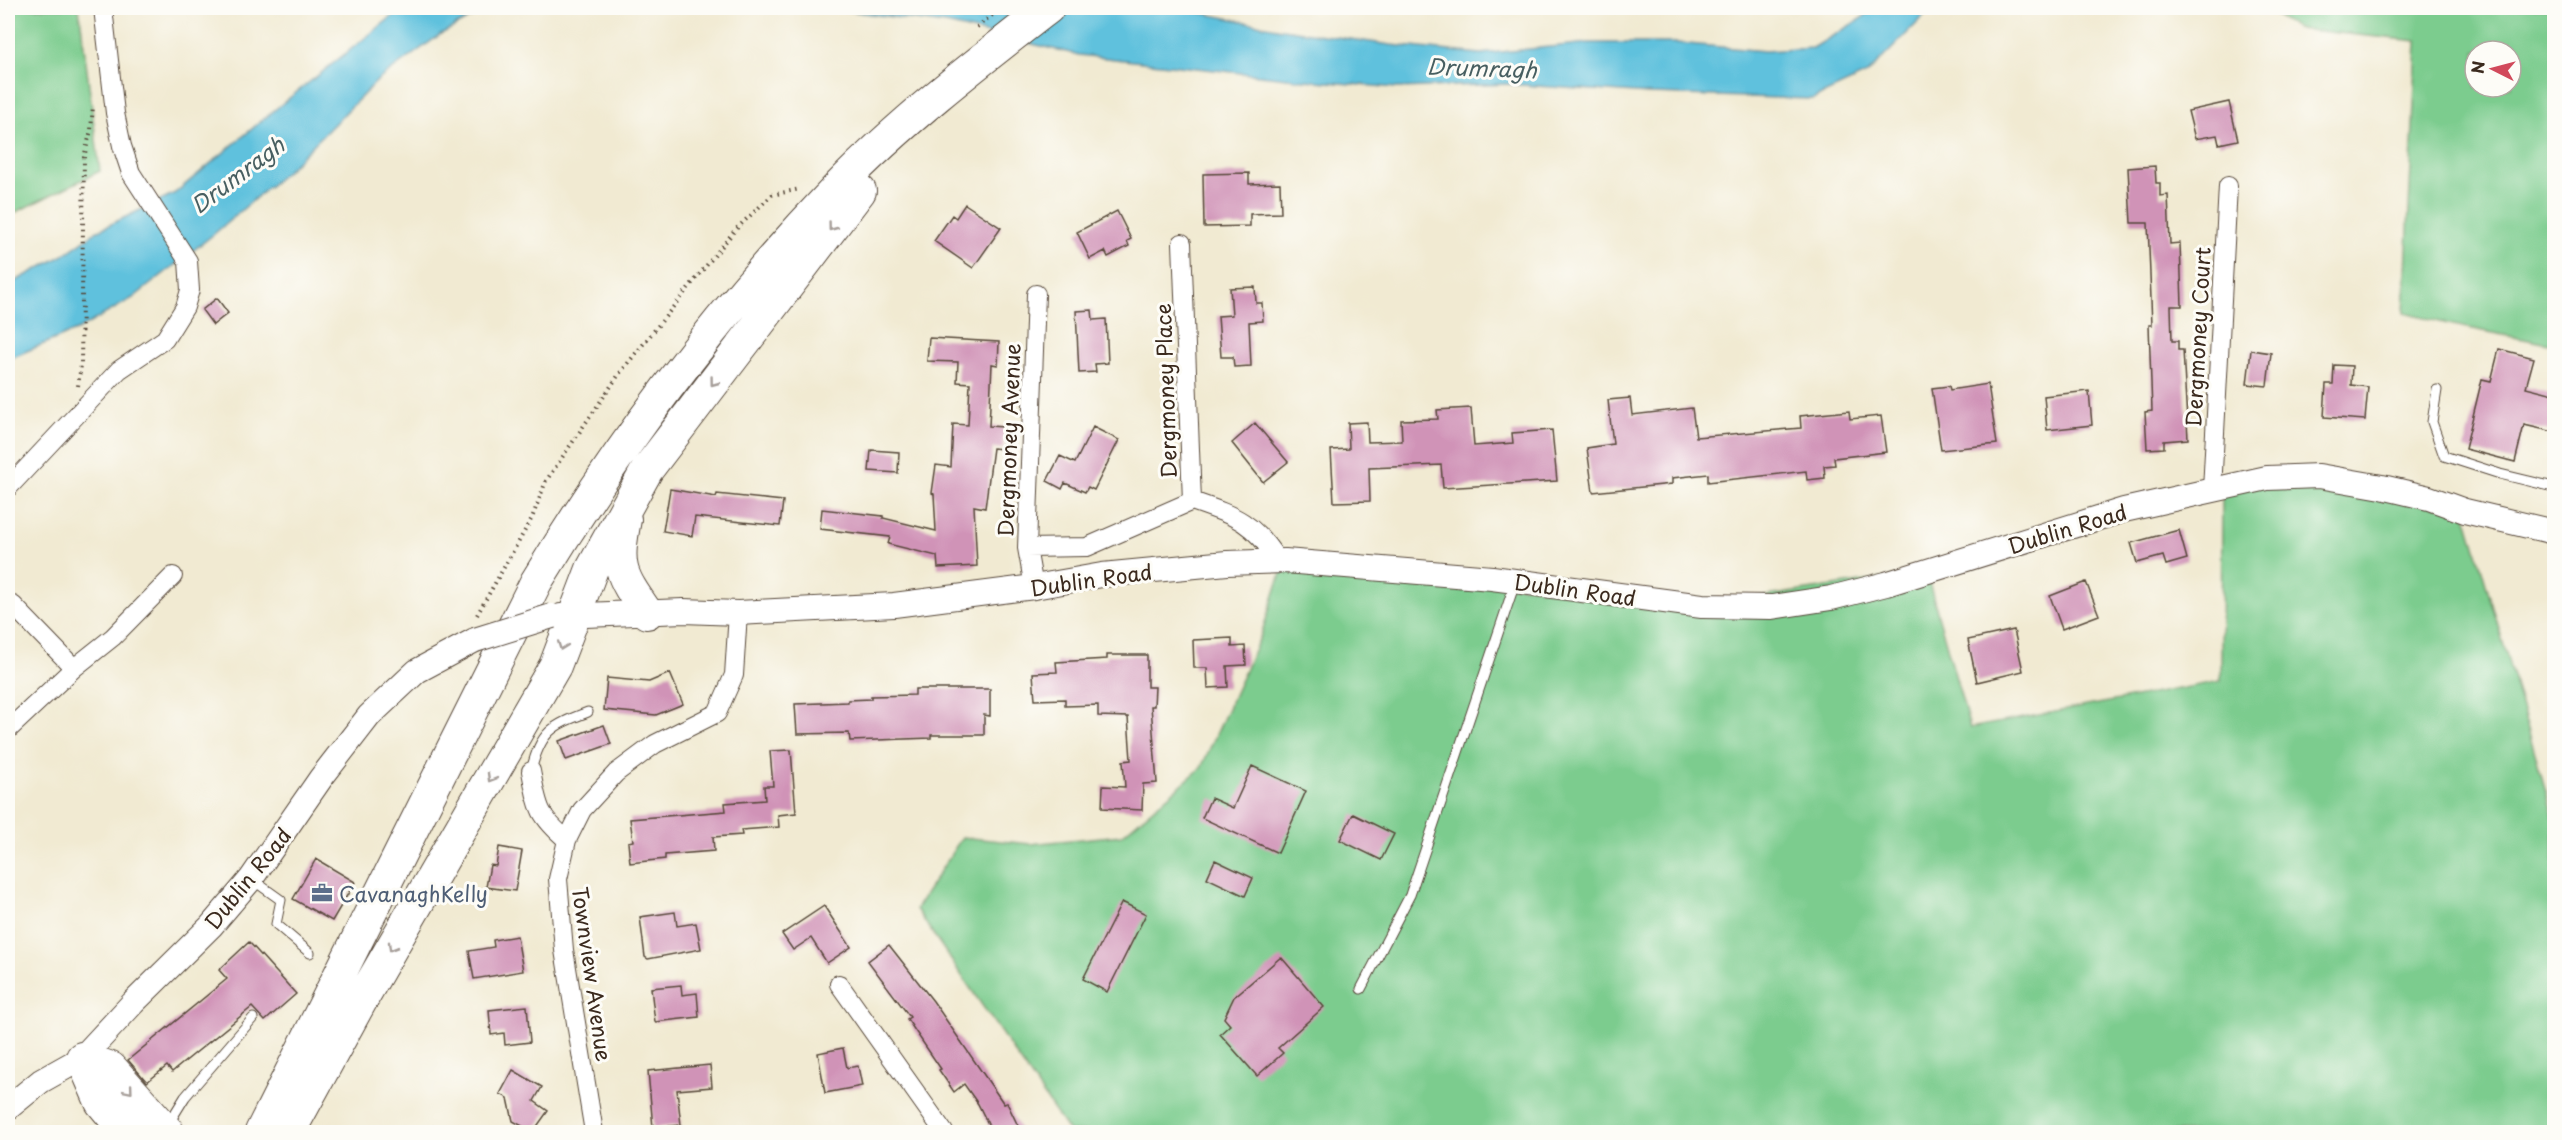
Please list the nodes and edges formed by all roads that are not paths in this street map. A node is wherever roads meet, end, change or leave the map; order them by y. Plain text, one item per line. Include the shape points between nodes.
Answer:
1 (103, 8) edge
2 (1047, 8) edge
3 (918, 114) junction
4 (2228, 186) dead end
5 (1182, 243) dead end
6 (1036, 294) dead end
7 (2437, 390) dead end
8 (8, 488) edge
9 (2554, 488) edge
10 (2212, 490) junction
11 (1192, 501) junction
12 (628, 504) junction
13 (2554, 532) edge
14 (1027, 548) junction
15 (1278, 561) junction
16 (173, 576) dead end
17 (1516, 580) junction
18 (1034, 587) junction
19 (8, 605) edge
20 (647, 613) junction
21 (738, 613) junction
22 (563, 615) junction
23 (74, 668) junction
24 (588, 712) dead end
25 (8, 730) edge
26 (531, 771) joint
27 (567, 840) junction
28 (251, 879) junction
29 (310, 953) dead end
30 (839, 984) dead end
31 (1361, 989) dead end
32 (253, 1018) dead end
33 (82, 1058) junction
34 (8, 1108) edge
35 (274, 1126) edge
36 (126, 1132) edge
37 (166, 1132) edge
38 (242, 1132) edge
39 (594, 1132) edge
40 (944, 1132) edge

1 - 8 street via 115,113 131,174 188,261 190,290 165,339 119,370
2 - 3 highway
3 -> 12 highway via 647,470
3 - 35 highway via 839,186 736,299 665,390 567,530 531,592
4 - 10 street, Dergmoney Court
5 - 11 street, Dergmoney Place
6 - 14 street, Dergmoney Avenue
7 - 9 lane via 2432,422 2444,456
10 - 13 street, Dublin Road via 2267,478 2319,476 2382,487
10 - 17 street, Dublin Road via 2124,510 1886,584 1772,607 1702,606
11 - 14 street via 1087,547
11 - 15 street, Dergmoney Place via 1246,522 1264,538
12 - 20 highway via 619,554 624,579
12 - 22 highway
14 - 18 street, Dergmoney Avenue
15 - 17 street, Dublin Road
15 - 18 street, Dublin Road via 1102,575
16 - 23 street
17 - 31 lane via 1410,895
18 - 21 street, Dublin Road via 894,605
19 - 23 street via 13,604
20 - 21 street, Dublin Road
20 - 22 street, Dublin Road
21 - 27 street, Townview Avenue via 734,675 717,713 655,744 616,773 582,810
22 - 28 street, Dublin Road, bridge via 475,640 417,671 369,716
22 -> 35 highway via 555,666 362,999
23 - 25 street
24 - 26 lane via 556,724 542,739
26 - 27 street via 538,808 546,822
27 - 39 street, Townview Avenue via 558,879 564,950
28 - 29 lane via 281,900 276,924
28 - 33 street, Dublin Road via 211,926
30 - 40 street
32 - 37 lane via 184,1097
33 - 34 street, Dublin Road via 41,1082
33 - 36 highway via 101,1102
33 -> 37 highway via 111,1068
35 - 38 highway

